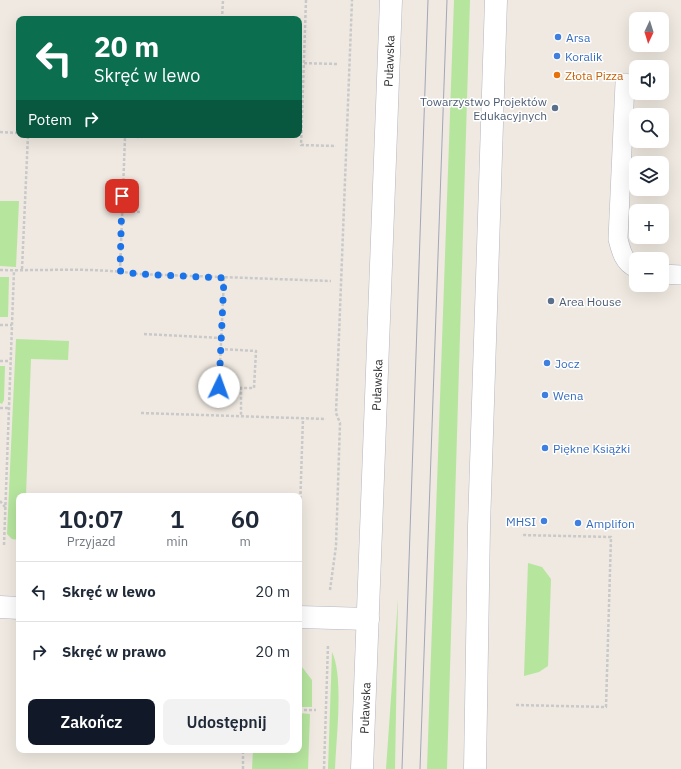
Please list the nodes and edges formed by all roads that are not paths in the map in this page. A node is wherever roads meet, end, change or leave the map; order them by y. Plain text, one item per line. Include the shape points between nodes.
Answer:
1 (391, 0) edge
2 (496, 0) edge
3 (625, 83) dead end
4 (629, 264) edge
5 (669, 274) edge
6 (681, 275) edge
7 (0, 607) edge
8 (16, 608) edge
9 (302, 617) edge
10 (368, 619) junction
11 (362, 769) edge
12 (475, 769) edge

1 - 10 main road, Puławska
2 - 12 main road via 479,526
3 - 4 lane via 618,239 622,253
5 - 6 lane
7 - 8 main road
9 - 10 main road
10 - 11 main road, Puławska

